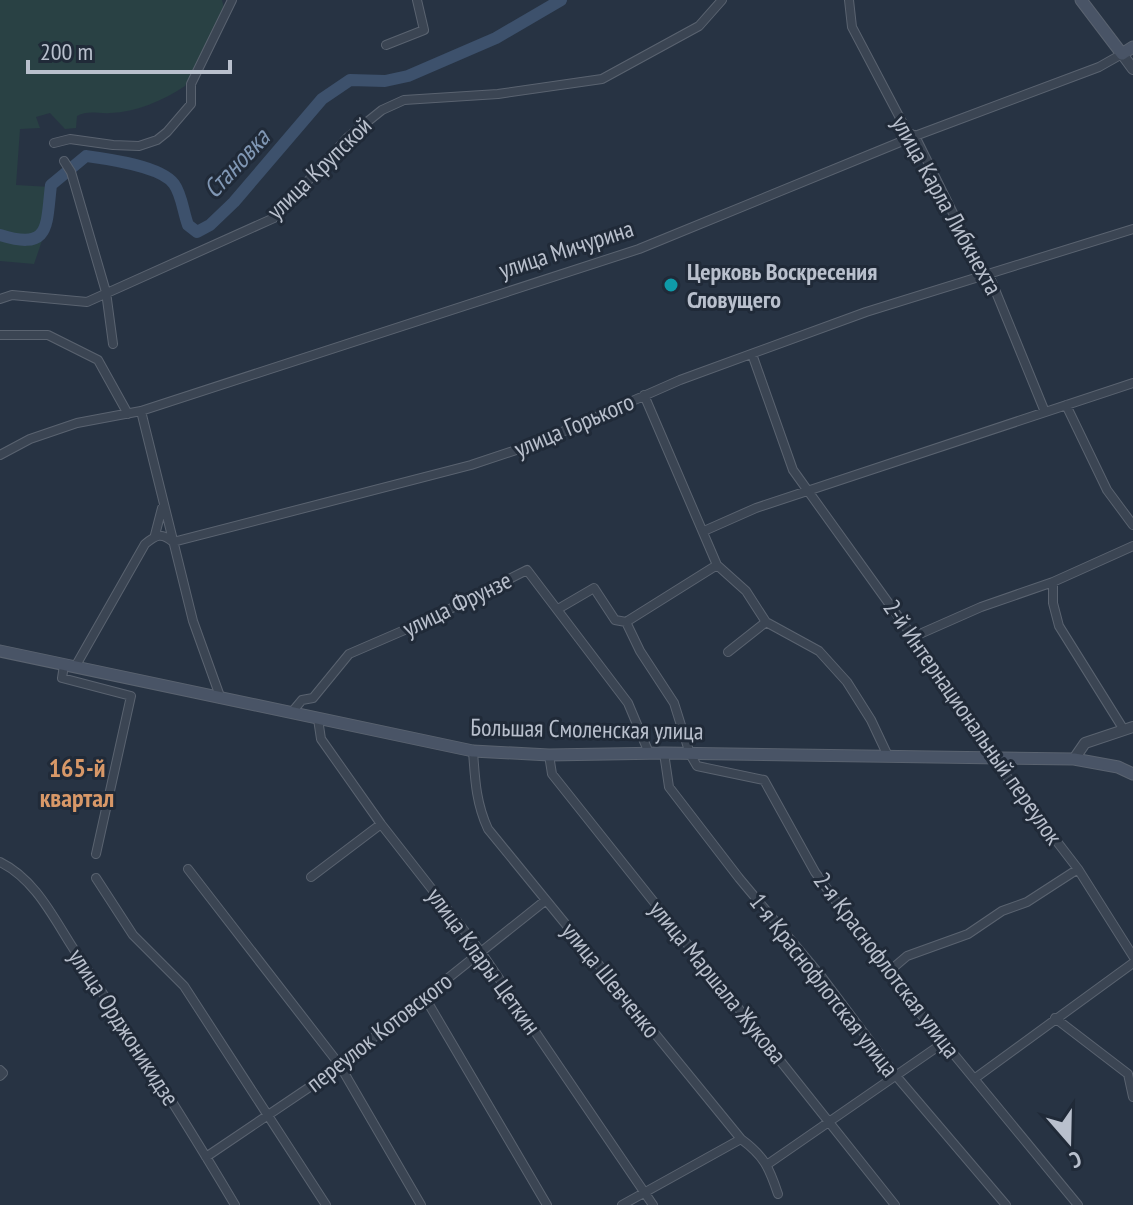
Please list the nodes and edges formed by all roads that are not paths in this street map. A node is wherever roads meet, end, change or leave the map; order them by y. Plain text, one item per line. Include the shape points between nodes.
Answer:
1 (232, 0) edge
2 (417, 0) edge
3 (722, 0) edge
4 (849, 0) edge
5 (1081, 0) edge
6 (386, 45) dead end
7 (1133, 47) edge
8 (1122, 54) junction
9 (1133, 69) edge
10 (915, 136) junction
11 (54, 143) dead end
12 (64, 161) dead end
13 (1133, 229) edge
14 (989, 275) junction
15 (106, 292) junction
16 (0, 299) edge
17 (0, 335) edge
18 (113, 344) dead end
19 (752, 354) junction
20 (1133, 383) edge
21 (644, 395) junction
22 (1066, 405) junction
23 (141, 411) junction
24 (1045, 412) junction
25 (128, 414) junction
26 (0, 455) edge
27 (808, 491) junction
28 (163, 504) junction
29 (1133, 525) edge
30 (704, 531) junction
31 (155, 535) junction
32 (173, 542) junction
33 (1133, 546) edge
34 (717, 565) junction
35 (1053, 582) junction
36 (558, 609) junction
37 (626, 622) junction
38 (766, 622) junction
39 (913, 637) junction
40 (0, 651) edge
41 (728, 652) dead end
42 (70, 666) junction
43 (221, 699) junction
44 (292, 712) junction
45 (318, 719) junction
46 (1128, 728) edge
47 (473, 751) junction
48 (649, 753) junction
49 (664, 753) junction
50 (690, 754) junction
51 (549, 755) junction
52 (888, 756) junction
53 (992, 757) junction
54 (1074, 759) junction
55 (1133, 774) edge
56 (381, 824) junction
57 (96, 854) dead end
58 (0, 862) edge
59 (188, 869) dead end
60 (1078, 869) junction
61 (311, 877) dead end
62 (96, 878) dead end
63 (546, 900) junction
64 (481, 952) junction
65 (1133, 956) edge
66 (1133, 963) edge
67 (887, 973) junction
68 (424, 996) junction
69 (1055, 1018) junction
70 (943, 1043) junction
71 (339, 1064) junction
72 (0, 1070) edge
73 (0, 1076) edge
74 (897, 1077) junction
75 (974, 1079) junction
76 (1133, 1097) edge
77 (268, 1114) junction
78 (830, 1122) junction
79 (741, 1139) junction
80 (206, 1157) junction
81 (768, 1164) junction
82 (644, 1192) junction
83 (778, 1194) dead end
84 (235, 1205) edge
85 (326, 1205) edge
86 (421, 1205) edge
87 (547, 1205) edge
88 (622, 1205) edge
89 (653, 1205) edge
90 (895, 1205) edge
91 (1006, 1205) edge
92 (1078, 1205) edge

1 - 11 street via 191,84 191,104 167,132 139,146 70,139
2 - 6 street via 424,30
3 - 15 street, улица Крупской via 699,26 602,79 404,100 382,110 347,138 274,218
4 - 10 street, улица Карла Либкнехта via 852,27 904,125
5 - 8 main road
7 - 8 main road, улица Мичурина
8 - 9 street
8 - 10 street, улица Мичурина
10 - 14 street, улица Карла Либкнехта via 982,272
10 - 23 street, улица Мичурина via 639,249
12 - 15 street
13 - 14 street, улица Горького
14 - 19 street, улица Горького
14 - 24 street, улица Карла Либкнехта
15 - 16 street, улица Крупской via 87,302 12,295
15 - 18 street
17 - 25 street via 48,335 98,360
19 - 21 street, улица Горького
19 - 27 street, 2-й Интернациональный переулок via 793,470
20 - 22 street
21 - 30 street
21 - 32 street, улица Горького via 537,443 471,465
22 - 24 street
22 - 29 street via 1107,490
23 - 25 street, улица Мичурина
23 - 28 street
24 - 27 street
25 - 26 street, улица Мичурина via 65,427
27 - 30 street
27 - 39 street, 2-й Интернациональный переулок
28 - 31 street
28 - 32 street
30 - 34 street
31 - 32 street
31 - 42 street
32 - 43 street
33 - 35 street
34 - 37 street
34 - 38 street via 746,591
35 - 39 street
35 - 46 street via 1059,626
36 - 37 street via 594,588 615,620
36 - 44 street, улица Фрунзе via 527,570 349,654 313,698 302,700
36 - 48 street, улица Фрунзе via 628,703
37 - 50 street via 674,703
38 - 41 street
38 - 52 street via 819,651 847,682
39 - 53 street, 2-й Интернациональный переулок
40 - 42 main road, Большая Смоленская улица
42 - 43 main road, Большая Смоленская улица
42 - 57 street via 62,678 131,696
43 - 44 main road, Большая Смоленская улица
44 - 45 main road, Большая Смоленская улица
45 - 47 main road, Большая Смоленская улица
45 - 56 street, улица Клары Цеткин via 321,739
46 - 54 street via 1085,743
47 - 51 main road, Большая Смоленская улица
47 - 63 street, улица Шевченко via 475,790 488,829
48 - 49 main road, Большая Смоленская улица
48 - 51 main road, Большая Смоленская улица
49 - 50 main road, Большая Смоленская улица
49 - 74 street, 1-я Краснофлотская улица via 669,787
50 - 52 main road, Большая Смоленская улица
50 - 67 street, 2-я Краснофлотская улица via 697,766 764,780 815,872
51 - 78 street, улица Маршала Жукова via 552,774
52 - 53 main road, Большая Смоленская улица
53 - 54 main road, Большая Смоленская улица
53 - 60 street, 2-й Интернациональный переулок
54 - 55 main road, Большая Смоленская улица
56 - 61 street
56 - 64 street, улица Клары Цеткин
58 - 80 street, улица Орджоникидзе via 23,877 47,906
59 - 71 street
60 - 65 street, 2-й Интернациональный переулок
60 - 67 street via 968,934 907,956
62 - 77 street via 133,935 184,986
63 - 64 street, переулок Котовского
63 - 79 street, улица Шевченко
64 - 68 street, переулок Котовского
64 - 82 street, улица Клары Цеткин
66 - 69 street
67 - 70 street, 2-я Краснофлотская улица
68 - 71 street, переулок Котовского
68 - 87 street
69 - 75 street
69 - 76 street via 1128,1074
70 - 74 street
70 - 75 street, 2-я Краснофлотская улица
71 - 77 street, переулок Котовского
71 - 86 street
72 - 73 street
74 - 78 street
74 - 91 street, 1-я Краснофлотская улица
75 - 92 street, 2-я Краснофлотская улица
77 - 80 street, переулок Котовского
77 - 85 street
78 - 81 street
78 - 90 street, улица Маршала Жукова
79 - 81 street, улица Шевченко
79 - 82 street
80 - 84 street, улица Орджоникидзе
81 - 83 street, улица Шевченко
82 - 88 street
82 - 89 street, улица Клары Цеткин

